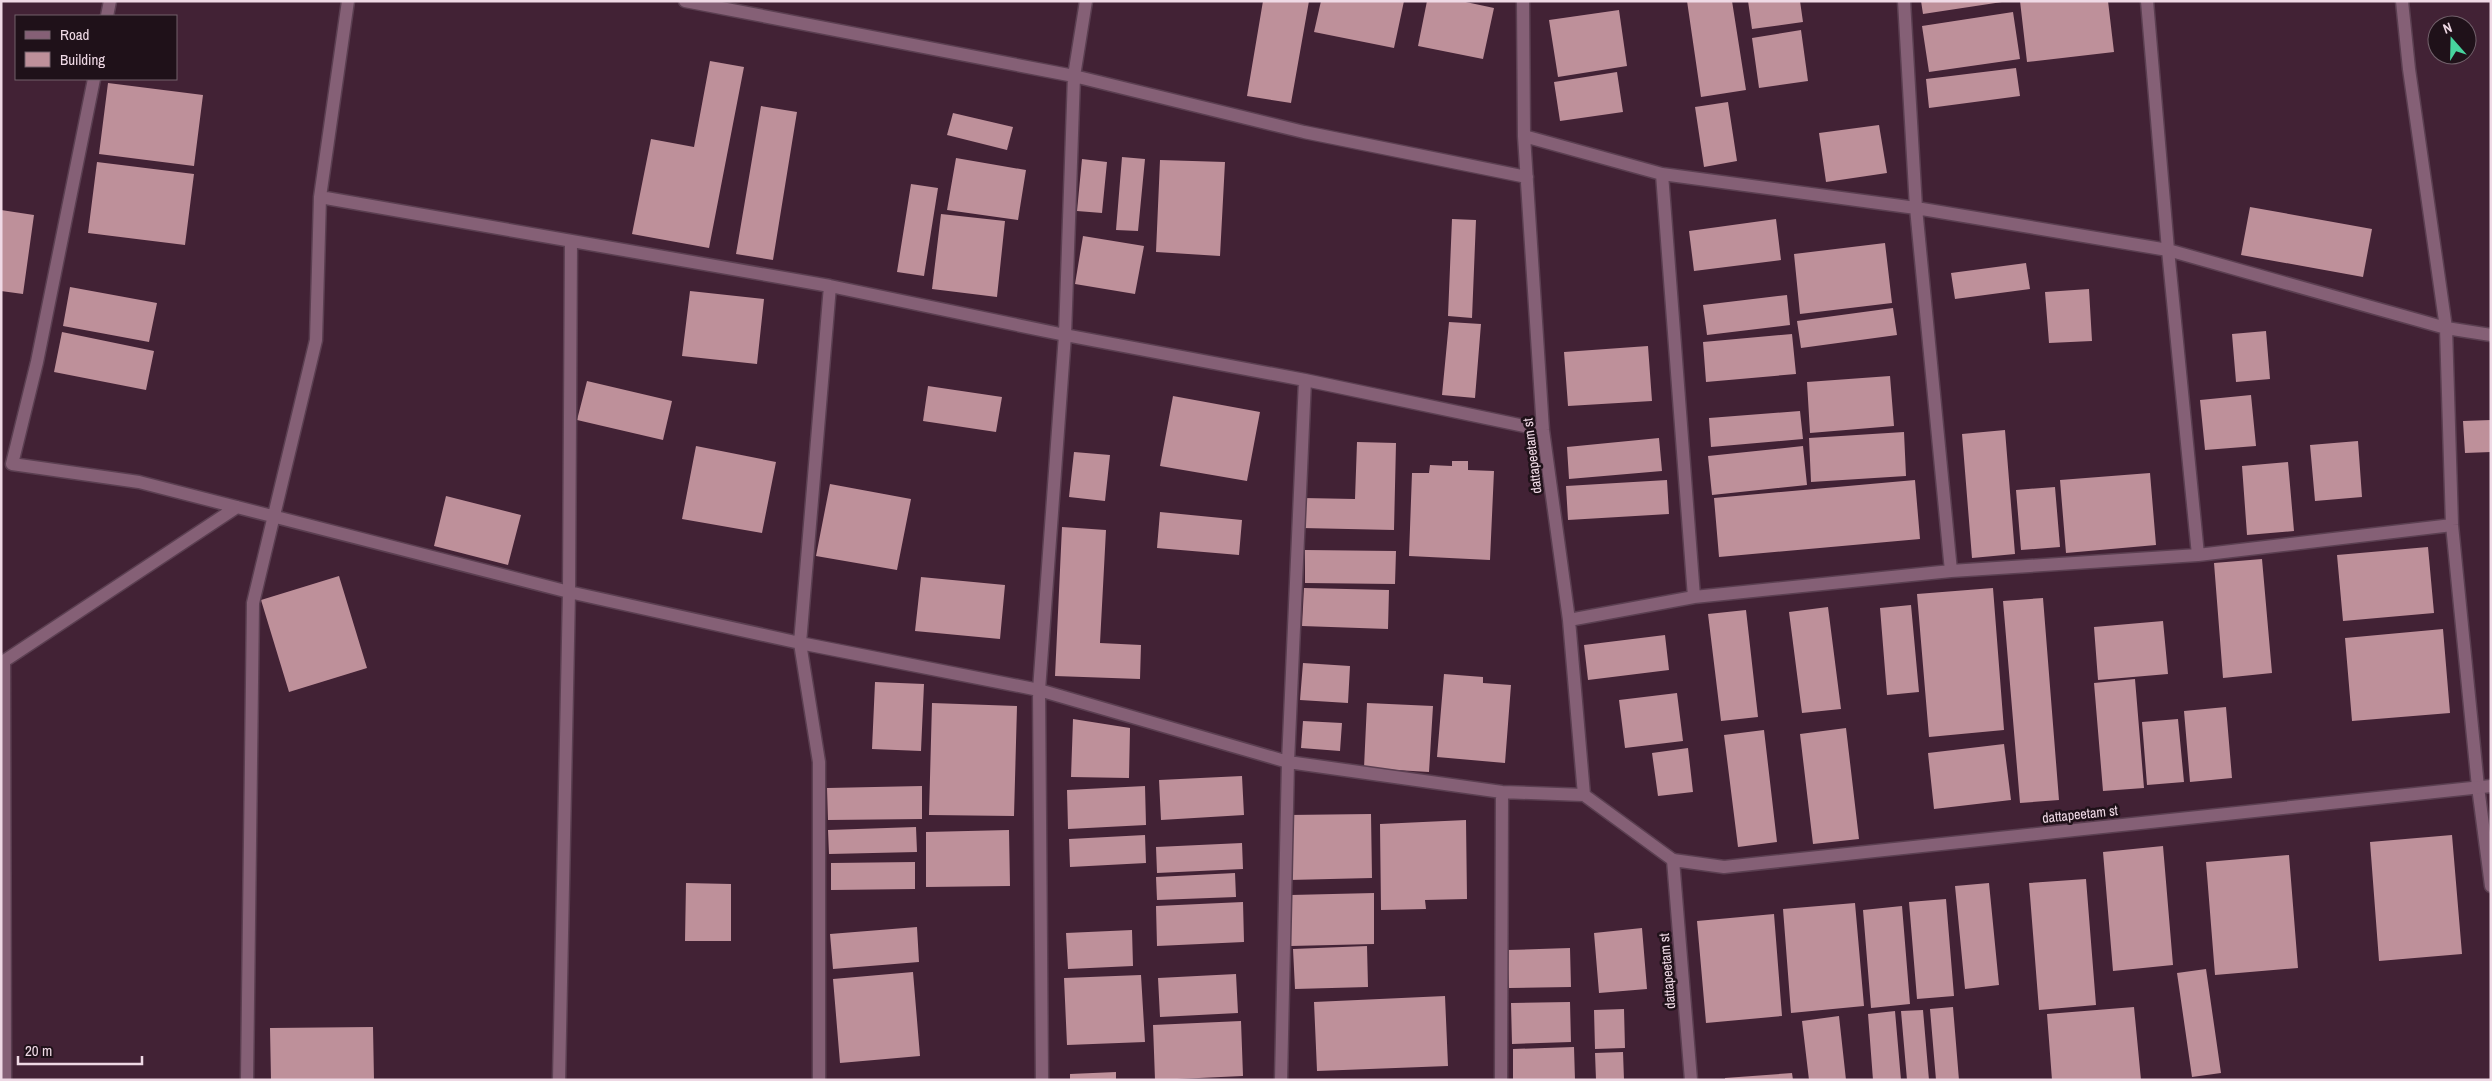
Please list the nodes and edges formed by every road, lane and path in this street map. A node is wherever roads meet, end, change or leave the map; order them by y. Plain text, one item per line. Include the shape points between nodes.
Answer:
1 (110, 1) edge
2 (348, 1) edge
3 (685, 1) edge
4 (1086, 1) edge
5 (1524, 1) edge
6 (1904, 1) edge
7 (2147, 1) edge
8 (2402, 1) edge
9 (107, 15) edge
10 (1074, 76) junction
11 (94, 80) edge
12 (1524, 136) junction
13 (1662, 174) junction
14 (1527, 177) junction
15 (320, 197) junction
16 (1916, 208) junction
17 (571, 241) junction
18 (2168, 250) junction
19 (830, 286) junction
20 (2446, 328) junction
21 (1065, 335) junction
22 (2491, 335) edge
23 (1305, 380) junction
24 (1543, 430) junction
25 (7, 463) edge
26 (237, 507) junction
27 (275, 516) junction
28 (2452, 525) junction
29 (2198, 555) junction
30 (1951, 571) junction
31 (569, 592) junction
32 (1694, 596) junction
33 (1569, 620) junction
34 (800, 643) junction
35 (3, 663) edge
36 (1039, 690) junction
37 (1288, 762) junction
38 (2485, 786) edge
39 (1502, 792) junction
40 (1584, 795) junction
41 (1673, 860) junction
42 (2491, 886) edge
43 (5, 1080) edge
44 (247, 1080) edge
45 (558, 1080) edge
46 (819, 1080) edge
47 (1042, 1080) edge
48 (1281, 1080) edge
49 (1502, 1080) edge
50 (1691, 1080) edge

1 - 9 street
2 - 15 street
3 - 10 street
4 - 10 street
5 - 12 street, dattapeetam st
6 - 16 street
7 - 18 street
8 - 20 street
10 - 14 street via 1304,132
10 - 21 street
11 - 25 street via 36,362
12 - 13 street
12 - 14 street, dattapeetam st
13 - 16 street
13 - 32 street
14 - 24 street, dattapeetam st
15 - 17 street
15 - 27 street via 316,340
16 - 18 street
16 - 30 street
17 - 19 street
17 - 31 street
18 - 20 street
18 - 29 street
19 - 21 street
19 - 34 street
20 - 22 street
20 - 28 street
21 - 23 street
21 - 36 street
23 - 24 street
23 - 37 street
24 - 33 street, dattapeetam st
25 - 26 street via 139,482
26 - 27 street
26 - 35 street
27 - 31 street
27 - 44 street via 253,603
28 - 29 street
28 - 38 street
29 - 30 street
30 - 32 street
31 - 34 street
31 - 45 street
32 - 33 street
33 - 40 street, dattapeetam st
34 - 36 street
34 - 46 street via 819,762
35 - 43 street
36 - 37 street
36 - 47 street
37 - 39 street
37 - 48 street
38 - 41 street, dattapeetam st via 1724,867
38 - 42 street
39 - 40 street
39 - 49 street
40 - 41 street, dattapeetam st
41 - 50 street, dattapeetam st

